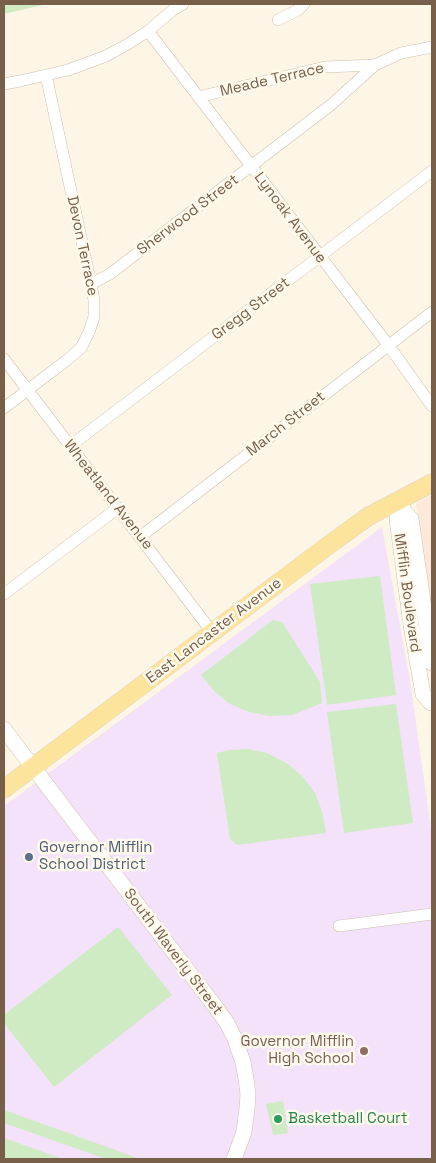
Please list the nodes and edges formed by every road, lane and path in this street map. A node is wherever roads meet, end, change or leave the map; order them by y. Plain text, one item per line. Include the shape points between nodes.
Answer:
1 (304, 4) edge
2 (178, 6) edge
3 (278, 20) dead end
4 (148, 31) junction
5 (432, 47) edge
6 (375, 65) junction
7 (46, 75) junction
8 (4, 84) edge
9 (198, 97) junction
10 (251, 167) junction
11 (432, 171) edge
12 (320, 257) junction
13 (91, 284) junction
14 (432, 312) edge
15 (388, 346) junction
16 (4, 359) edge
17 (28, 390) junction
18 (432, 406) edge
19 (4, 408) edge
20 (70, 446) junction
21 (432, 483) edge
22 (402, 505) junction
23 (118, 508) junction
24 (140, 537) junction
25 (4, 594) edge
26 (212, 632) junction
27 (432, 663) edge
28 (432, 704) edge
29 (4, 729) edge
30 (33, 767) junction
31 (4, 789) edge
32 (432, 914) edge
33 (339, 926) dead end
34 (234, 1159) edge

1 - 3 street
2 - 4 street
4 - 7 street via 106,56
4 - 9 street, Lynoak Avenue
5 - 6 street, Meade Terrace via 402,53
6 - 9 street, Meade Terrace via 326,67
6 - 10 street, Sherwood Street via 332,104
7 - 8 street
7 - 13 street, Devon Terrace
9 - 10 street, Lynoak Avenue
10 - 12 street, Lynoak Avenue
10 - 13 street, Sherwood Street via 110,274
11 - 12 street, Gregg Street
12 - 15 street, Lynoak Avenue
12 - 20 street, Gregg Street
13 - 17 street, Devon Terrace via 94,317 81,348
14 - 15 street, March Street
15 - 18 street, Lynoak Avenue
15 - 24 street, March Street
16 - 17 street, Wheatland Avenue
17 - 19 street, Devon Terrace
17 - 20 street, Wheatland Avenue
20 - 23 street, Wheatland Avenue
21 - 22 main road, East Lancaster Avenue
22 - 26 main road, East Lancaster Avenue via 369,516
22 - 27 street, Mifflin Boulevard via 411,519
22 - 28 street, Mifflin Boulevard via 397,519 411,625 423,694
23 - 24 street, Wheatland Avenue
23 - 25 street
24 - 26 street, Wheatland Avenue
26 - 30 main road, East Lancaster Avenue
29 - 30 street, South Waverly Street
30 - 31 main road, East Lancaster Avenue
30 - 34 street, South Waverly Street via 217,1009 235,1039 248,1094 245,1126
32 - 33 street

